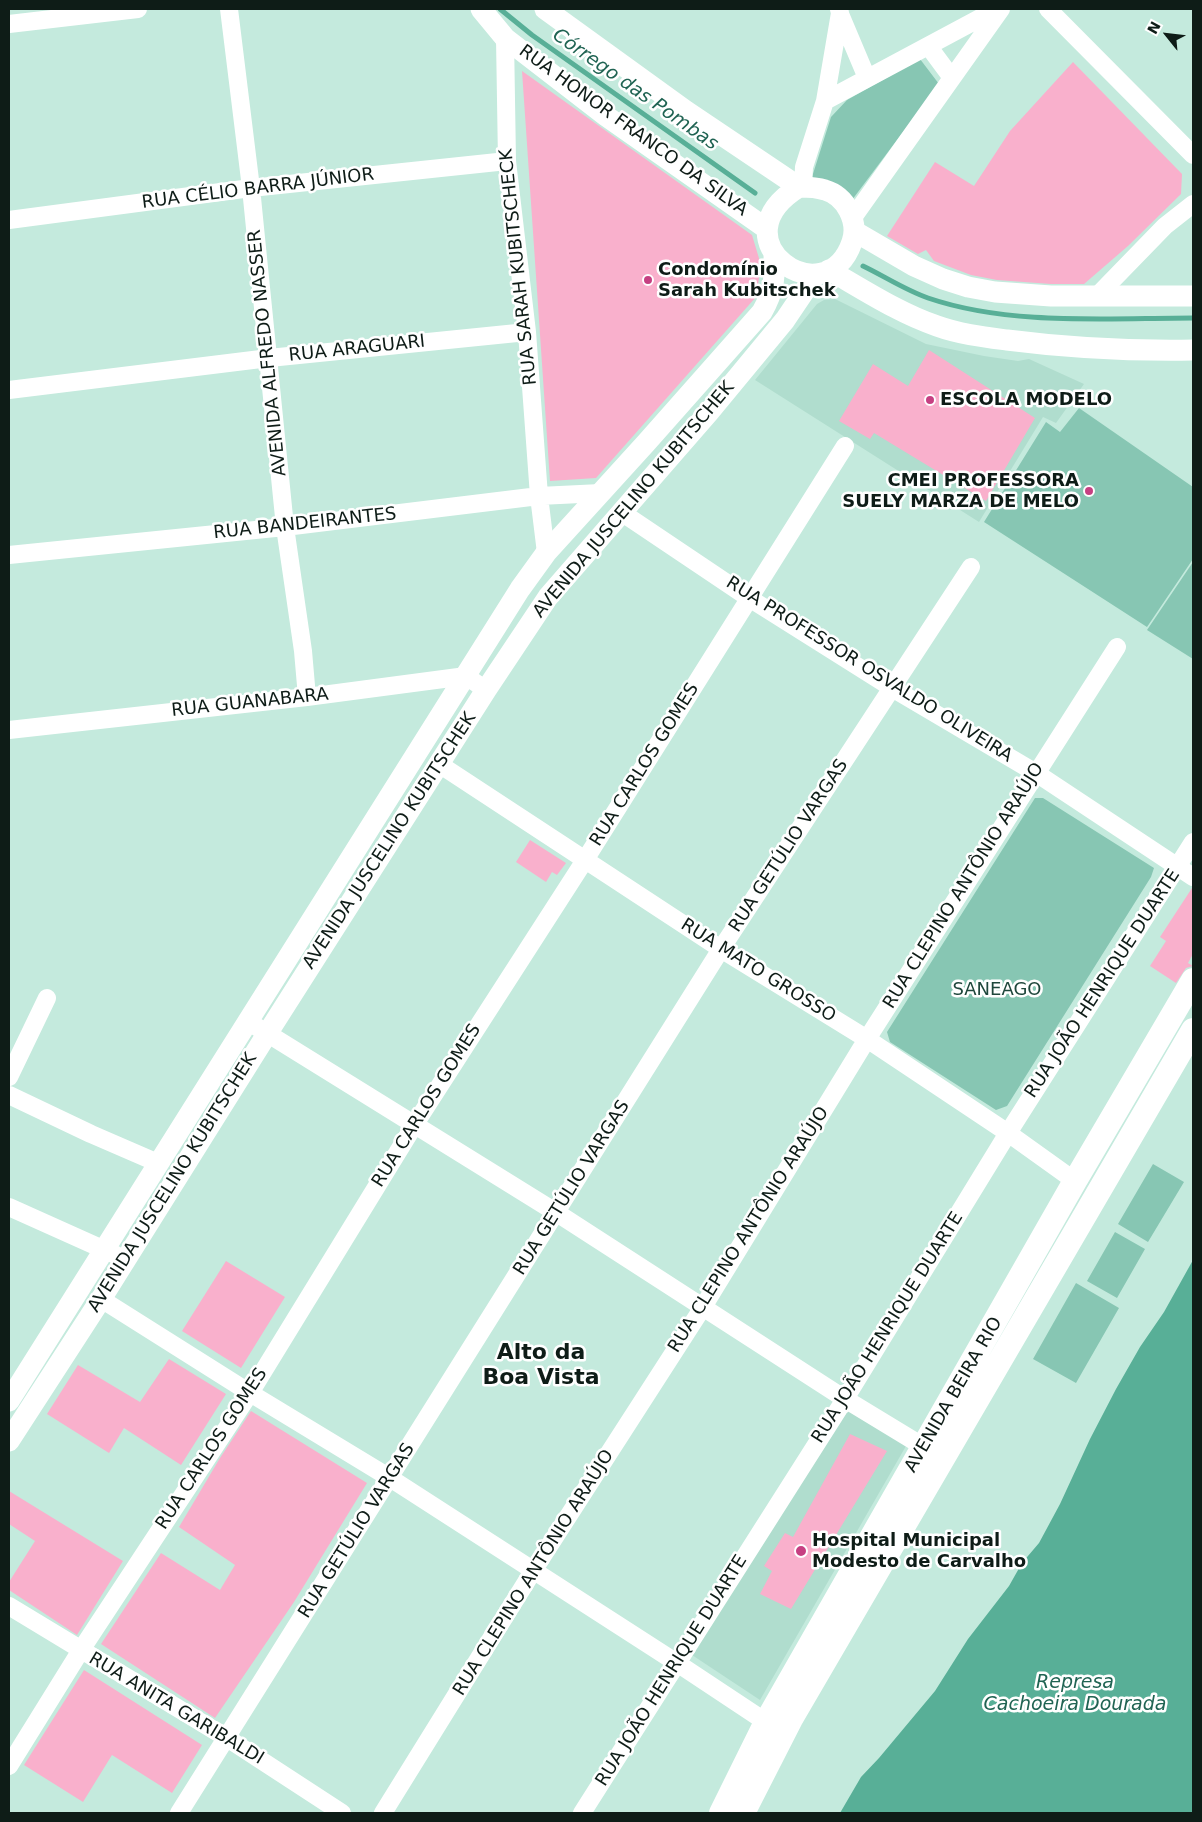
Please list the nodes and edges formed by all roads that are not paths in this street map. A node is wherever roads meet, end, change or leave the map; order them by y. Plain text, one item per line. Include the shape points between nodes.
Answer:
1 (138, 9) edge
2 (229, 9) edge
3 (480, 9) edge
4 (545, 9) edge
5 (999, 9) edge
6 (1048, 9) edge
7 (840, 11) edge
8 (9, 24) edge
9 (505, 38) junction
10 (929, 47) junction
11 (867, 78) junction
12 (952, 78) junction
13 (825, 101) junction
14 (1193, 155) edge
15 (507, 161) junction
16 (801, 187) junction
17 (251, 188) junction
18 (1193, 204) edge
19 (9, 220) edge
20 (853, 225) junction
21 (768, 229) junction
22 (774, 254) junction
23 (823, 272) junction
24 (1097, 296) junction
25 (1193, 296) edge
26 (527, 332) junction
27 (1193, 350) edge
28 (269, 358) junction
29 (9, 390) edge
30 (845, 446) dead end
31 (601, 493) junction
32 (539, 496) junction
33 (621, 512) junction
34 (285, 527) junction
35 (546, 553) junction
36 (9, 555) edge
37 (972, 567) dead end
38 (749, 598) junction
39 (1117, 647) dead end
40 (466, 676) junction
41 (892, 688) junction
42 (486, 690) junction
43 (307, 697) junction
44 (9, 730) edge
45 (439, 764) junction
46 (1036, 773) junction
47 (376, 818) junction
48 (396, 831) junction
49 (1193, 842) edge
50 (585, 860) junction
51 (1178, 866) junction
52 (1193, 877) edge
53 (721, 949) junction
54 (1193, 980) edge
55 (47, 998) dead end
56 (248, 1022) junction
57 (1193, 1030) edge
58 (267, 1034) junction
59 (867, 1039) junction
60 (9, 1077) edge
61 (9, 1095) edge
62 (415, 1124) junction
63 (1008, 1133) junction
64 (162, 1158) junction
65 (186, 1163) junction
66 (1075, 1181) junction
67 (9, 1207) edge
68 (557, 1213) junction
69 (104, 1249) junction
70 (126, 1259) junction
71 (101, 1299) junction
72 (702, 1307) junction
73 (250, 1393) junction
74 (845, 1399) junction
75 (9, 1401) edge
76 (9, 1441) edge
77 (924, 1447) junction
78 (390, 1478) junction
79 (533, 1571) junction
80 (9, 1606) edge
81 (81, 1650) junction
82 (677, 1663) junction
83 (766, 1722) junction
84 (227, 1738) junction
85 (9, 1766) edge
86 (179, 1813) edge
87 (342, 1813) edge
88 (383, 1813) edge
89 (582, 1813) edge
90 (721, 1813) edge
91 (743, 1813) edge

1 - 8 street
2 - 17 street, AVENIDA ALFREDO NASSER
3 - 9 street, RUA HONOR FRANCO DA SILVA
4 - 16 street via 686,111
5 - 10 street
5 - 12 street
6 - 14 street
7 - 11 street
7 - 13 street
9 - 15 street, RUA SARAH KUBITSCHECK
9 - 21 street, RUA HONOR FRANCO DA SILVA via 606,116
10 - 11 street
10 - 12 street
11 - 13 street
12 - 20 street
13 - 16 street
15 - 17 street, RUA CÉLIO BARRA JÚNIOR
15 - 26 street, RUA SARAH KUBITSCHECK
16 - 20 street via 828,190 838,197 846,206
16 - 21 street via 778,202
17 - 19 street, RUA CÉLIO BARRA JÚNIOR
17 - 28 street, AVENIDA ALFREDO NASSER
18 - 24 street via 1165,226
20 - 23 street via 848,252 840,263
20 - 24 street via 914,266 943,279 995,292
21 - 22 street
22 - 23 street via 792,270 804,274
22 - 31 street, AVENIDA JUSCELINO KUBITSCHEK via 775,278 762,312
23 - 27 street via 899,310 959,332 1064,346
23 - 33 street, AVENIDA JUSCELINO KUBITSCHEK via 709,412
24 - 25 street
26 - 28 street, RUA ARAGUARI
26 - 32 street, RUA SARAH KUBITSCHECK
28 - 29 street, RUA ARAGUARI
28 - 34 street, AVENIDA ALFREDO NASSER
30 - 38 street, RUA CARLOS GOMES
31 - 32 street, RUA BANDEIRANTES
31 - 35 street, AVENIDA JUSCELINO KUBITSCHEK
32 - 34 street, RUA BANDEIRANTES
32 - 35 street, RUA SARAH KUBITSCHECK
33 - 38 street, RUA PROFESSOR OSVALDO OLIVEIRA
33 - 42 street, AVENIDA JUSCELINO KUBITSCHEK via 548,597
34 - 36 street, RUA BANDEIRANTES
34 - 43 street, AVENIDA ALFREDO NASSER
35 - 40 street, AVENIDA JUSCELINO KUBITSCHEK
37 - 41 street, RUA GETÚLIO VARGAS
38 - 41 street, RUA PROFESSOR OSVALDO OLIVEIRA
38 - 50 street, RUA CARLOS GOMES
39 - 46 street, RUA CLEPINO ANTÔNIO ARAÚJO
40 - 42 street
40 - 43 street, RUA GUANABARA
40 - 47 street, AVENIDA JUSCELINO KUBITSCHEK
41 - 46 street, RUA PROFESSOR OSVALDO OLIVEIRA
41 - 53 street, RUA GETÚLIO VARGAS
42 - 45 street, AVENIDA JUSCELINO KUBITSCHEK
43 - 44 street, RUA GUANABARA
45 - 48 street, AVENIDA JUSCELINO KUBITSCHEK
45 - 50 street, RUA MATO GROSSO
46 - 51 street, RUA PROFESSOR OSVALDO OLIVEIRA
46 - 59 street, RUA CLEPINO ANTÔNIO ARAÚJO
47 - 48 street
47 - 56 street, AVENIDA JUSCELINO KUBITSCHEK
48 - 58 street, AVENIDA JUSCELINO KUBITSCHEK
49 - 51 street, RUA JOÃO HENRIQUE DUARTE
50 - 53 street, RUA MATO GROSSO
50 - 62 street, RUA CARLOS GOMES
51 - 52 street, RUA PROFESSOR OSVALDO OLIVEIRA
51 - 63 street, RUA JOÃO HENRIQUE DUARTE
53 - 59 street, RUA MATO GROSSO
53 - 68 street, RUA GETÚLIO VARGAS
54 - 66 main road, AVENIDA BEIRA RIO
55 - 60 street
56 - 58 street
56 - 64 street, AVENIDA JUSCELINO KUBITSCHEK
57 - 91 main road, AVENIDA BEIRA RIO via 791,1719
58 - 62 street
58 - 65 street, AVENIDA JUSCELINO KUBITSCHEK
59 - 63 street, RUA MATO GROSSO
59 - 72 street, RUA CLEPINO ANTÔNIO ARAÚJO
61 - 64 street via 91,1134
62 - 68 street
62 - 73 street, RUA CARLOS GOMES
63 - 66 street, RUA MATO GROSSO
63 - 74 street, RUA JOÃO HENRIQUE DUARTE
64 - 65 street
64 - 69 street, AVENIDA JUSCELINO KUBITSCHEK
65 - 70 street, AVENIDA JUSCELINO KUBITSCHEK
66 - 77 main road, AVENIDA BEIRA RIO
67 - 69 street
68 - 72 street
68 - 78 street, RUA GETÚLIO VARGAS
69 - 70 street
69 - 75 street, AVENIDA JUSCELINO KUBITSCHEK
70 - 71 street, AVENIDA JUSCELINO KUBITSCHEK
71 - 73 street
71 - 76 street, AVENIDA JUSCELINO KUBITSCHEK
72 - 74 street
72 - 79 street, RUA CLEPINO ANTÔNIO ARAÚJO
73 - 78 street
73 - 81 street, RUA CARLOS GOMES
74 - 77 street
74 - 82 street, RUA JOÃO HENRIQUE DUARTE
77 - 83 main road, AVENIDA BEIRA RIO
78 - 79 street
78 - 84 street, RUA GETÚLIO VARGAS
79 - 82 street
79 - 88 street, RUA CLEPINO ANTÔNIO ARAÚJO
80 - 81 street, RUA ANITA GARIBALDI
81 - 84 street, RUA ANITA GARIBALDI
81 - 85 street, RUA CARLOS GOMES
82 - 83 street
82 - 89 street, RUA JOÃO HENRIQUE DUARTE
83 - 90 main road, AVENIDA BEIRA RIO
84 - 86 street, RUA GETÚLIO VARGAS
84 - 87 street, RUA ANITA GARIBALDI

